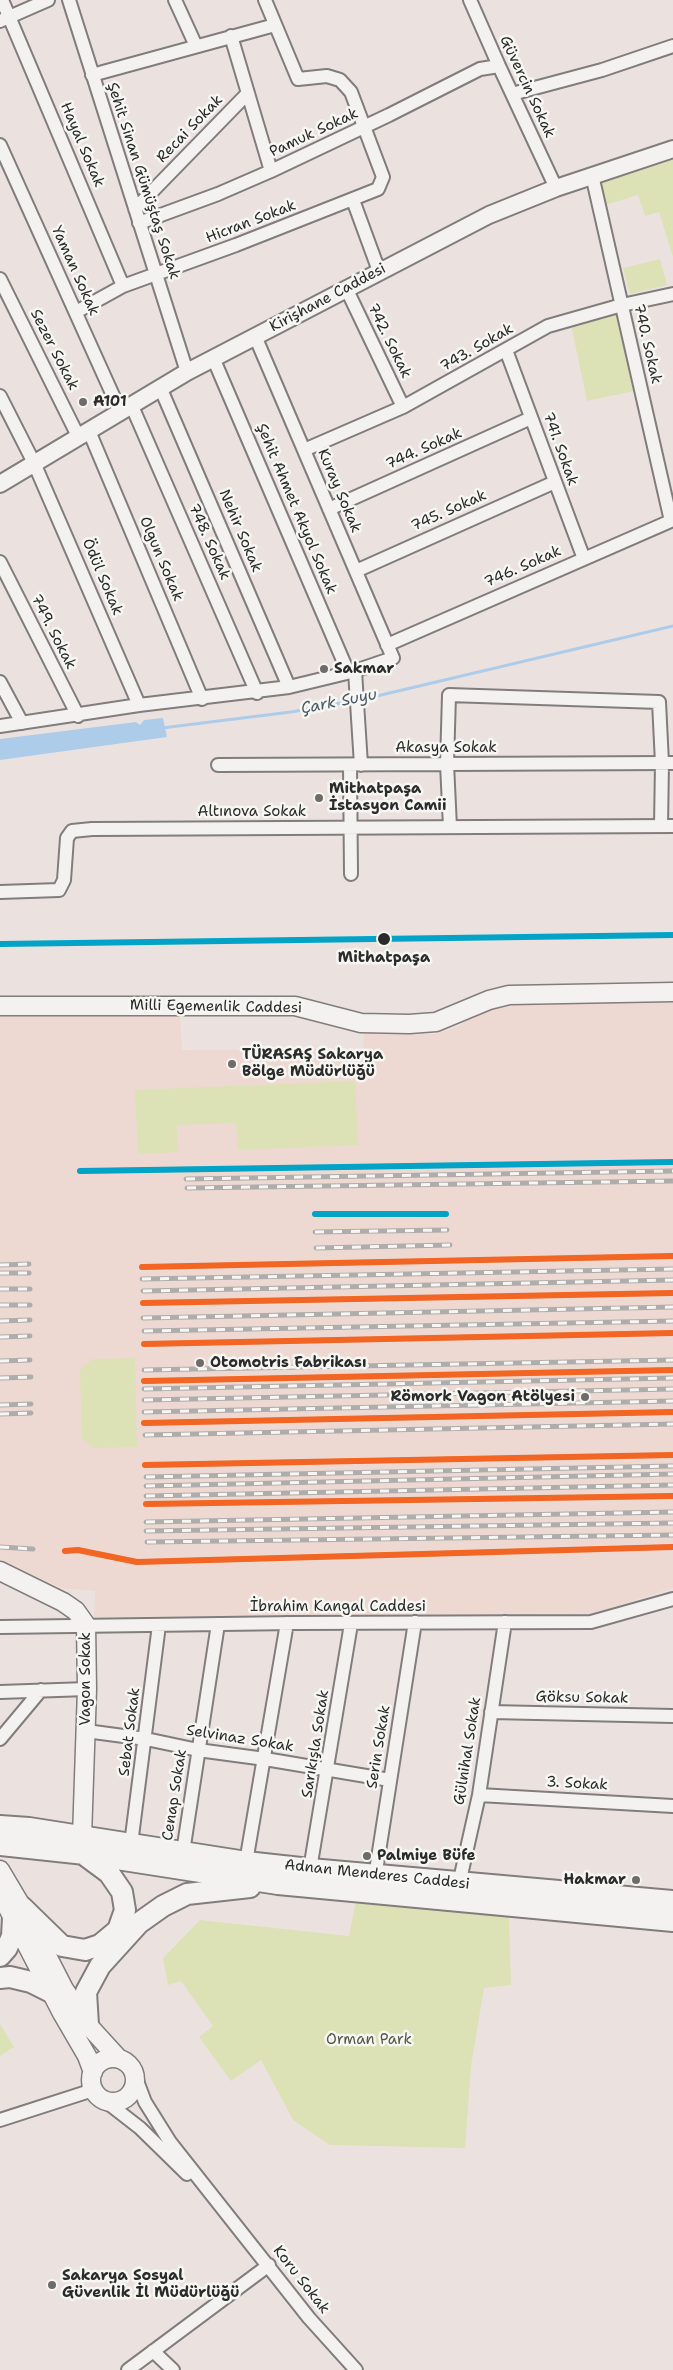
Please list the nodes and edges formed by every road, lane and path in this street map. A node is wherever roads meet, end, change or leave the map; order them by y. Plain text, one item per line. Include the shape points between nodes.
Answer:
1 (2, 0) edge
2 (48, 0) edge
3 (68, 0) edge
4 (176, 0) edge
5 (265, 0) edge
6 (473, 1) edge
7 (5, 18) edge
8 (275, 25) junction
9 (231, 36) junction
10 (196, 46) junction
11 (673, 46) edge
12 (498, 66) junction
13 (92, 75) junction
14 (248, 93) junction
15 (512, 94) junction
16 (365, 127) junction
17 (0, 145) edge
18 (673, 149) edge
19 (271, 171) junction
20 (592, 175) junction
21 (556, 188) junction
22 (353, 200) junction
23 (135, 209) junction
24 (139, 223) junction
25 (378, 271) junction
26 (156, 276) junction
27 (0, 279) edge
28 (123, 286) junction
29 (346, 288) junction
30 (673, 294) edge
31 (622, 305) junction
32 (76, 312) junction
33 (255, 336) junction
34 (506, 350) junction
35 (214, 360) junction
36 (187, 372) junction
37 (160, 387) junction
38 (0, 396) edge
39 (126, 407) junction
40 (403, 407) junction
41 (532, 418) junction
42 (84, 433) junction
43 (304, 450) junction
44 (34, 463) junction
45 (555, 482) junction
46 (0, 484) edge
47 (329, 509) junction
48 (672, 520) edge
49 (584, 559) junction
50 (0, 562) edge
51 (356, 571) junction
52 (387, 645) junction
53 (353, 674) junction
54 (0, 682) edge
55 (289, 688) junction
56 (258, 693) junction
57 (202, 699) junction
58 (139, 705) junction
59 (78, 716) junction
60 (22, 723) junction
61 (0, 726) edge
62 (667, 763) edge
63 (447, 764) junction
64 (218, 765) dead end
65 (355, 765) junction
66 (667, 826) edge
67 (450, 827) junction
68 (349, 828) junction
69 (351, 874) dead end
70 (0, 892) edge
71 (673, 981) edge
72 (673, 992) edge
73 (0, 1006) edge
74 (459, 1012) junction
75 (0, 1570) edge
76 (673, 1599) edge
77 (415, 1622) junction
78 (505, 1622) junction
79 (287, 1623) junction
80 (218, 1624) junction
81 (351, 1624) junction
82 (86, 1625) junction
83 (159, 1625) junction
84 (0, 1627) edge
85 (87, 1689) junction
86 (41, 1690) junction
87 (0, 1692) edge
88 (491, 1712) junction
89 (673, 1716) edge
90 (86, 1731) junction
91 (0, 1739) edge
92 (146, 1739) junction
93 (198, 1750) junction
94 (265, 1759) junction
95 (328, 1771) junction
96 (390, 1780) junction
97 (479, 1795) junction
98 (673, 1806) edge
99 (0, 1815) edge
100 (0, 1826) edge
101 (29, 1828) junction
102 (132, 1844) junction
103 (83, 1845) junction
104 (0, 1846) edge
105 (183, 1852) junction
106 (246, 1862) junction
107 (310, 1869) junction
108 (375, 1876) junction
109 (3, 1881) edge
110 (278, 1884) junction
111 (460, 1884) junction
112 (673, 1901) edge
113 (18, 1912) junction
114 (673, 1921) edge
115 (0, 1956) edge
116 (0, 1978) edge
117 (51, 1992) junction
118 (88, 2025) junction
119 (118, 2059) junction
120 (93, 2072) junction
121 (134, 2073) junction
122 (99, 2095) junction
123 (0, 2120) edge
124 (223, 2209) junction
125 (269, 2265) junction
126 (153, 2351) junction
127 (128, 2370) edge
128 (173, 2370) edge
129 (356, 2370) edge

1 - 7 street, Hayal Sokak
2 - 7 street
3 - 13 street, Şehit Sinan Gümüştaş Sokak
4 - 10 street
5 - 8 street
6 - 12 street, Güvercin Sokak
7 - 28 street, Hayal Sokak
8 - 9 street
8 - 16 street, Hicran Sokak via 298,78 327,76 340,80 351,92
9 - 10 street
9 - 14 street
10 - 13 street
11 - 15 street via 602,70
12 - 15 street, Güvercin Sokak
12 - 16 street, Pamuk Sokak via 480,69
13 - 23 street, Şehit Sinan Gümüştaş Sokak
14 - 19 street
14 - 23 street, Recai Sokak
15 - 21 street, Güvercin Sokak
16 - 19 street, Pamuk Sokak
16 - 22 street, Hicran Sokak via 383,177 378,189
17 - 32 street, Yaman Sokak
18 - 20 street, Kirişhane Caddesi
19 - 24 street, Pamuk Sokak
20 - 21 street, Kirişhane Caddesi
20 - 31 street, 740. Sokak
21 - 25 street, Kirişhane Caddesi via 489,215
22 - 25 street
22 - 26 street, Hicran Sokak
23 - 24 street, Şehit Sinan Gümüştaş Sokak
24 - 26 street, Şehit Sinan Gümüştaş Sokak
25 - 29 street, Kirişhane Caddesi
26 - 28 street, Hicran Sokak
26 - 36 street, Şehit Sinan Gümüştaş Sokak
27 - 42 street, Sezer Sokak
28 - 32 street, Hicran Sokak
29 - 33 street, Kirişhane Caddesi
29 - 40 street, 742. Sokak
30 - 31 street, 743. Sokak
31 - 34 street, 743. Sokak via 548,326
31 - 48 street, 740. Sokak
32 - 39 street, Yaman Sokak
33 - 35 street, Kirişhane Caddesi
33 - 43 street, Kuray Sokak
34 - 40 street, 743. Sokak
34 - 41 street, 741. Sokak
35 - 36 street, Kirişhane Caddesi
35 - 53 street, Şehit Ahmet Akyol Sokak
36 - 37 street, Kirişhane Caddesi
37 - 39 street, Kirişhane Caddesi
37 - 55 street, Nehir Sokak
38 - 44 street, Ödül Sokak
39 - 42 street, Kirişhane Caddesi
39 - 56 street, 748. Sokak
40 - 43 street, 743. Sokak
41 - 45 street, 741. Sokak
41 - 47 street, 744. Sokak
42 - 44 street, Kirişhane Caddesi
42 - 57 street, Olgun Sokak
43 - 47 street, Kuray Sokak
44 - 46 street, Kirişhane Caddesi
44 - 58 street, Ödül Sokak
45 - 49 street, 741. Sokak
45 - 51 street, 745. Sokak
47 - 51 street, Kuray Sokak
48 - 49 street, 746. Sokak
49 - 52 street, 746. Sokak
50 - 59 street, 749. Sokak
51 - 52 street, Kuray Sokak
52 - 53 street, Kuray Sokak via 393,658
53 - 55 street
53 - 65 street, Şehit Ahmet Akyol Sokak via 358,710
54 - 60 street
55 - 56 street
56 - 57 street
57 - 58 street
58 - 59 street
59 - 60 street
60 - 61 street
62 - 63 street, Akasya Sokak
62 - 63 street via 659,702 449,695
62 - 66 street
63 - 65 street, Akasya Sokak
63 - 67 street
64 - 65 street, Akasya Sokak
65 - 68 street, Şehit Ahmet Akyol Sokak
66 - 67 street, Altınova Sokak
67 - 68 street, Altınova Sokak
68 - 69 street, Şehit Ahmet Akyol Sokak
68 - 70 street, Altınova Sokak via 72,831 67,838 64,880 59,890
71 - 74 main road, Milli Egemenlik Caddesi via 508,985 488,990
72 - 74 main road, Milli Egemenlik Caddesi via 509,995
73 - 74 main road, Milli Egemenlik Caddesi via 295,1006 361,1023 409,1024 436,1022
75 - 82 main road, Vagon Sokak via 62,1602 76,1611
76 - 78 street, İbrahim Kangal Caddesi via 591,1622
77 - 78 street, İbrahim Kangal Caddesi
77 - 81 street, İbrahim Kangal Caddesi
77 - 96 street, Serin Sokak
78 - 88 street, Gülnihal Sokak
79 - 80 street, İbrahim Kangal Caddesi
79 - 81 street, İbrahim Kangal Caddesi
79 - 94 street
80 - 83 street, İbrahim Kangal Caddesi
80 - 93 street, Cenap Sokak
81 - 95 street, Sarıkışla Sokak
82 - 83 street, İbrahim Kangal Caddesi
82 - 84 street, İbrahim Kangal Caddesi
82 - 85 main road, Vagon Sokak
83 - 92 street, Sebat Sokak
85 - 86 street
85 - 90 main road, Vagon Sokak
86 - 87 street
86 - 91 street
88 - 89 street, Göksu Sokak
88 - 97 street, Gülnihal Sokak
90 - 92 street, Selvinaz Sokak
90 - 103 main road, Vagon Sokak
92 - 93 street, Selvinaz Sokak
92 - 102 street, Sebat Sokak
93 - 94 street, Selvinaz Sokak
93 - 105 street, Cenap Sokak
94 - 95 street, Selvinaz Sokak
94 - 106 street
95 - 96 street, Selvinaz Sokak
95 - 107 street, Sarıkışla Sokak
96 - 108 street, Serin Sokak
97 - 98 street, 3. Sokak
97 - 111 street, Gülnihal Sokak
99 - 101 main road
100 - 101 main road
101 - 103 main road
102 - 103 main road, Adnan Menderes Caddesi
102 - 105 main road, Adnan Menderes Caddesi
103 - 104 main road
103 - 110 main road, Adnan Menderes Caddesi
103 - 113 main road via 122,1892 125,1910 118,1930 100,1945 85,1950 62,1946
105 - 106 main road, Adnan Menderes Caddesi
106 - 107 main road, Adnan Menderes Caddesi
107 - 108 main road, Adnan Menderes Caddesi
108 - 111 main road, Adnan Menderes Caddesi
109 - 113 main road
110 - 114 main road, Adnan Menderes Caddesi
110 - 118 main road via 187,1894 139,1923 100,1966 86,1992
111 - 112 main road, Adnan Menderes Caddesi
113 - 115 main road via 12,1936
113 - 117 main road
113 - 118 main road
116 - 117 main road via 31,1982
117 - 120 main road
118 - 119 main road
119 - 120 main road via 104,2060
119 - 121 main road
120 - 122 main road via 91,2083
121 - 122 main road via 134,2088 125,2099 111,2102
121 - 124 street via 146,2102 170,2142
122 - 123 street
122 - 124 street via 140,2128
124 - 125 street, Koru Sokak
125 - 126 street
125 - 129 street, Koru Sokak via 309,2318
126 - 127 street
126 - 128 street

